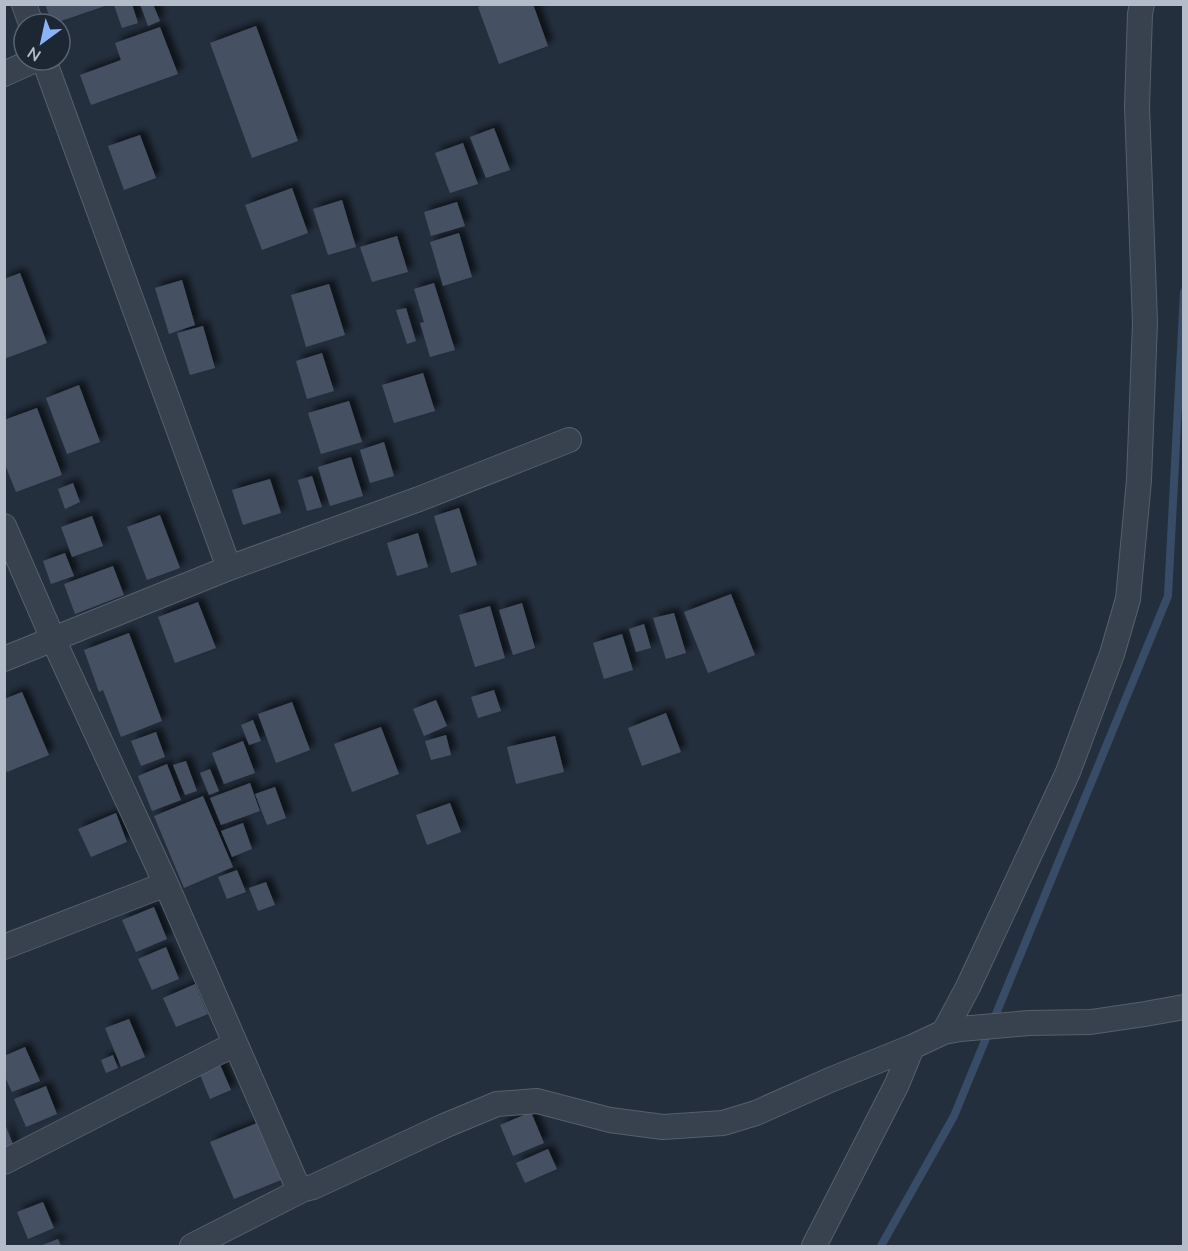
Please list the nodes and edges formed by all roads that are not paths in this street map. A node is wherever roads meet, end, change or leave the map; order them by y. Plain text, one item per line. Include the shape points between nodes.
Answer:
1 (1142, 4) edge
2 (48, 72) edge
3 (569, 440) dead end
4 (4, 526) edge
5 (229, 568) junction
6 (53, 639) junction
7 (4, 659) edge
8 (166, 884) junction
9 (4, 947) edge
10 (1184, 1007) edge
11 (952, 1030) junction
12 (235, 1044) junction
13 (912, 1047) junction
14 (4, 1162) edge
15 (304, 1189) junction
16 (192, 1246) edge
17 (814, 1246) edge

1 - 11 street via 1137,106 1145,323 1139,480 1128,599 1068,772 968,987
2 - 5 street
3 - 5 street
4 - 6 street
5 - 6 street
6 - 7 street
6 - 8 street
8 - 9 street
8 - 12 street
10 - 11 street via 1092,1022
11 - 13 street
12 - 14 street
12 - 15 street via 296,1183
13 - 15 street via 756,1113 723,1123 663,1127 610,1120 537,1101 497,1104
13 - 17 street
15 - 16 street

